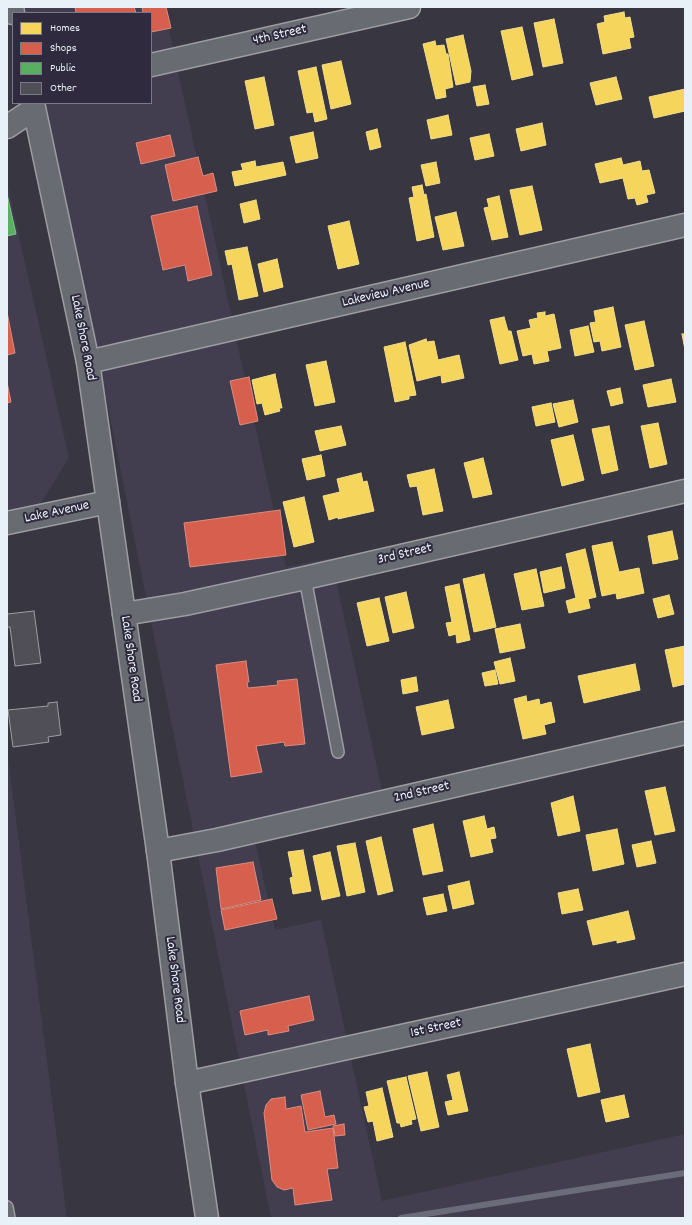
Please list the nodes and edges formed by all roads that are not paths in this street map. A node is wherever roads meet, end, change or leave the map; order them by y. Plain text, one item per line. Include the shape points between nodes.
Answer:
1 (409, 7) edge
2 (152, 65) edge
3 (36, 105) edge
4 (7, 127) edge
5 (685, 225) edge
6 (88, 362) junction
7 (685, 490) edge
8 (108, 502) junction
9 (7, 523) edge
10 (305, 578) junction
11 (124, 614) junction
12 (685, 733) edge
13 (338, 752) dead end
14 (158, 851) junction
15 (685, 974) edge
16 (187, 1083) junction
17 (7, 1207) edge
18 (9, 1218) edge
19 (207, 1218) edge

1 - 2 main road, 4th Street
3 - 4 main road
3 - 6 main road, Lake Shore Road
5 - 6 main road, Lakeview Avenue
6 - 8 main road, Lake Shore Road
7 - 10 main road, 3rd Street
8 - 9 main road, Lake Avenue
8 - 11 main road, Lake Shore Road
10 - 11 main road, 3rd Street via 185,604
10 - 13 lane
11 - 14 main road, Lake Shore Road
12 - 14 main road, 2nd Street
14 - 16 main road, Lake Shore Road
15 - 16 main road, 1st Street
16 - 19 main road, Lake Shore Road
17 - 18 lane

